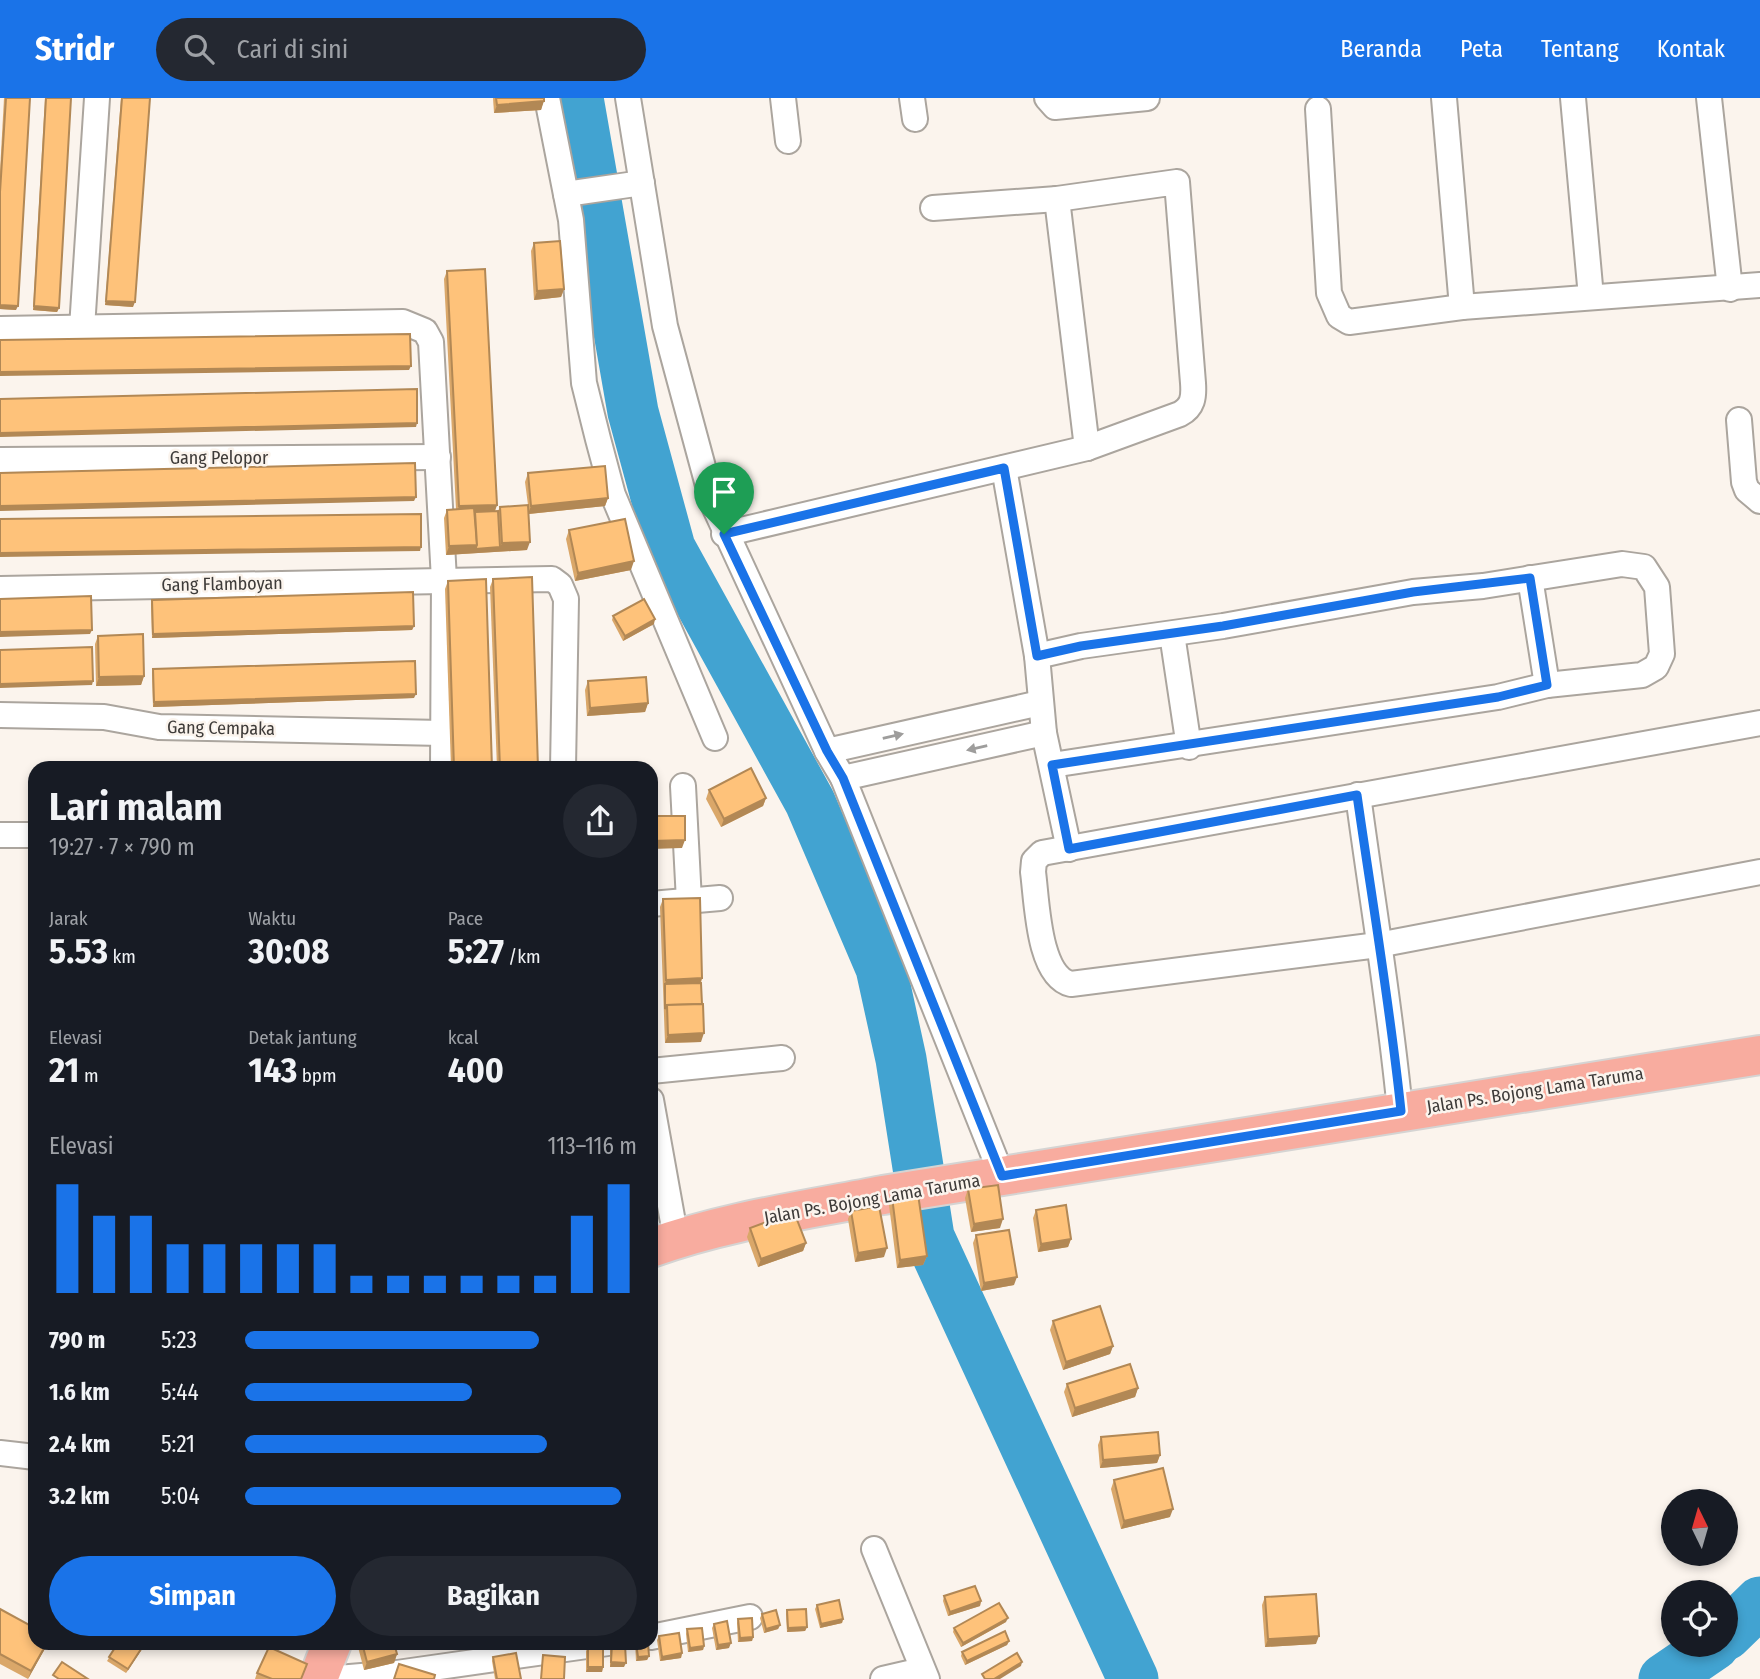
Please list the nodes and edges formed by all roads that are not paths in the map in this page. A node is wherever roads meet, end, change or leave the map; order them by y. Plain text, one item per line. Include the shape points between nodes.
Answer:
1 (97, 98) edge
2 (547, 98) edge
3 (628, 98) edge
4 (783, 98) edge
5 (1047, 98) edge
6 (1147, 98) edge
7 (1444, 98) edge
8 (1573, 98) edge
9 (1709, 98) edge
10 (1318, 109) dead end
11 (788, 141) dead end
12 (631, 185) junction
13 (571, 193) junction
14 (1057, 199) junction
15 (933, 208) dead end
16 (1760, 285) edge
17 (1730, 289) junction
18 (1591, 297) junction
19 (1462, 307) junction
20 (82, 328) junction
21 (0, 329) edge
22 (1739, 420) dead end
23 (1087, 448) junction
24 (438, 457) junction
25 (0, 460) edge
26 (1004, 468) junction
27 (1760, 501) edge
28 (724, 534) junction
29 (1530, 578) junction
30 (444, 580) junction
31 (0, 589) edge
32 (1172, 634) junction
33 (1037, 656) junction
34 (1547, 685) junction
35 (1040, 703) junction
36 (0, 715) edge
37 (1760, 723) edge
38 (442, 733) junction
39 (1044, 733) junction
40 (715, 738) dead end
41 (1189, 747) junction
42 (827, 751) junction
43 (443, 761) edge
44 (563, 761) edge
45 (1052, 765) junction
46 (843, 778) junction
47 (683, 786) dead end
48 (1357, 795) junction
49 (0, 835) edge
50 (28, 835) edge
51 (1069, 849) junction
52 (1760, 872) edge
53 (720, 898) dead end
54 (690, 901) junction
55 (658, 903) edge
56 (1378, 945) junction
57 (1760, 1055) edge
58 (782, 1058) dead end
59 (658, 1070) edge
60 (1401, 1111) junction
61 (990, 1178) junction
62 (659, 1196) edge
63 (664, 1244) edge
64 (0, 1453) edge
65 (28, 1456) edge
66 (874, 1549) dead end
67 (750, 1617) edge
68 (658, 1636) edge
69 (329, 1650) edge
70 (558, 1650) edge
71 (925, 1674) edge
72 (358, 1678) edge
73 (318, 1679) edge
74 (326, 1679) edge
75 (883, 1679) edge

1 - 20 street
2 - 13 street
3 - 12 street
4 - 11 street
5 - 6 street via 1055,107
7 - 19 street
8 - 18 street
9 - 17 street
10 - 19 street via 1329,293 1339,316 1349,321
12 - 13 street
12 - 28 street
13 - 40 street via 584,383 613,495
14 - 15 street
14 - 23 street
14 - 23 street via 1174,182 1179,185 1194,398 1180,414
16 - 17 street
17 - 18 street
18 - 19 street
20 - 21 street
20 - 24 street via 403,322 425,331 431,342
22 - 27 street via 1744,482
23 - 26 street
24 - 25 street, Gang Pelopor
24 - 30 street
26 - 28 street
26 - 33 street
28 - 42 street
29 - 32 street via 1413,592
29 - 34 street
29 - 34 street via 1636,564 1644,567 1657,587 1662,654 1656,667 1642,675
30 - 31 street, Gang Flamboyan
30 - 38 street
30 - 44 street, Gang Flamboyan via 552,579 559,585 566,599 567,633
32 - 33 street
32 - 41 street
33 - 35 street
34 - 41 street
35 - 39 street
42 -> 35 street
36 - 38 street, Gang Cempaka via 104,718 159,727
37 - 48 street
38 - 43 street
39 - 45 street
39 -> 46 street
41 - 45 street
42 - 46 street
45 - 51 street
46 - 61 street
47 - 54 street
48 - 51 street
48 - 56 street
49 - 50 street
51 - 56 street via 1037,856 1032,872 1045,955 1062,982
52 - 56 street
53 - 54 street
54 - 55 street
56 - 60 street via 1390,1005
57 - 60 main road, Jalan Ps. Bojong Lama Taruma
58 - 59 street
60 - 61 main road, Jalan Ps. Bojong Lama Taruma
61 - 63 main road, Jalan Ps. Bojong Lama Taruma via 883,1195
62 - 63 street
64 - 65 street
66 - 71 street
67 - 68 street
69 - 73 main road
70 - 72 street
71 - 75 street
72 - 74 street

